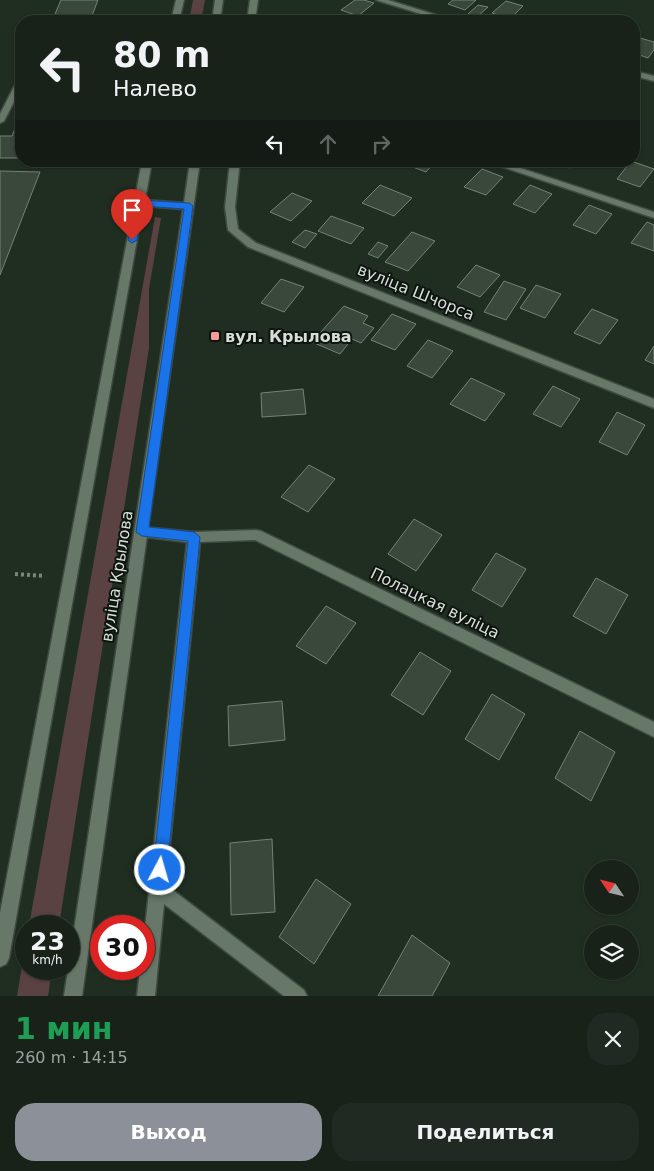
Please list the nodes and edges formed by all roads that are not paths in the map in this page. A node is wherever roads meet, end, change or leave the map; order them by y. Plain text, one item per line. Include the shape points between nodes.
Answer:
1 (180, 0) edge
2 (219, 0) edge
3 (254, 0) edge
4 (380, 0) edge
5 (176, 15) edge
6 (217, 15) edge
7 (252, 15) edge
8 (431, 15) edge
9 (640, 75) edge
10 (654, 79) edge
11 (15, 92) edge
12 (0, 121) edge
13 (146, 167) edge
14 (195, 167) edge
15 (234, 167) edge
16 (507, 167) edge
17 (139, 203) junction
18 (189, 206) junction
19 (654, 215) edge
20 (654, 404) edge
21 (142, 532) junction
22 (194, 537) junction
23 (654, 730) edge
24 (158, 889) junction
25 (0, 958) edge
26 (74, 996) edge
27 (146, 996) edge
28 (298, 996) edge

1 - 5 street
2 - 6 street
3 - 7 street
4 - 8 street
9 - 10 street
11 - 12 lane
13 - 17 street
14 - 18 street, вуліца Крылова
15 - 20 street, вуліца Шчорса via 230,207 233,230 252,245
16 - 19 street
17 - 18 street
17 - 25 street
18 - 21 street, вуліца Крылова
21 - 22 street, Полацкая вуліца
21 - 26 street, вуліца Крылова
22 - 23 street, Полацкая вуліца via 256,535
22 - 24 street
24 - 27 street
24 - 28 street

